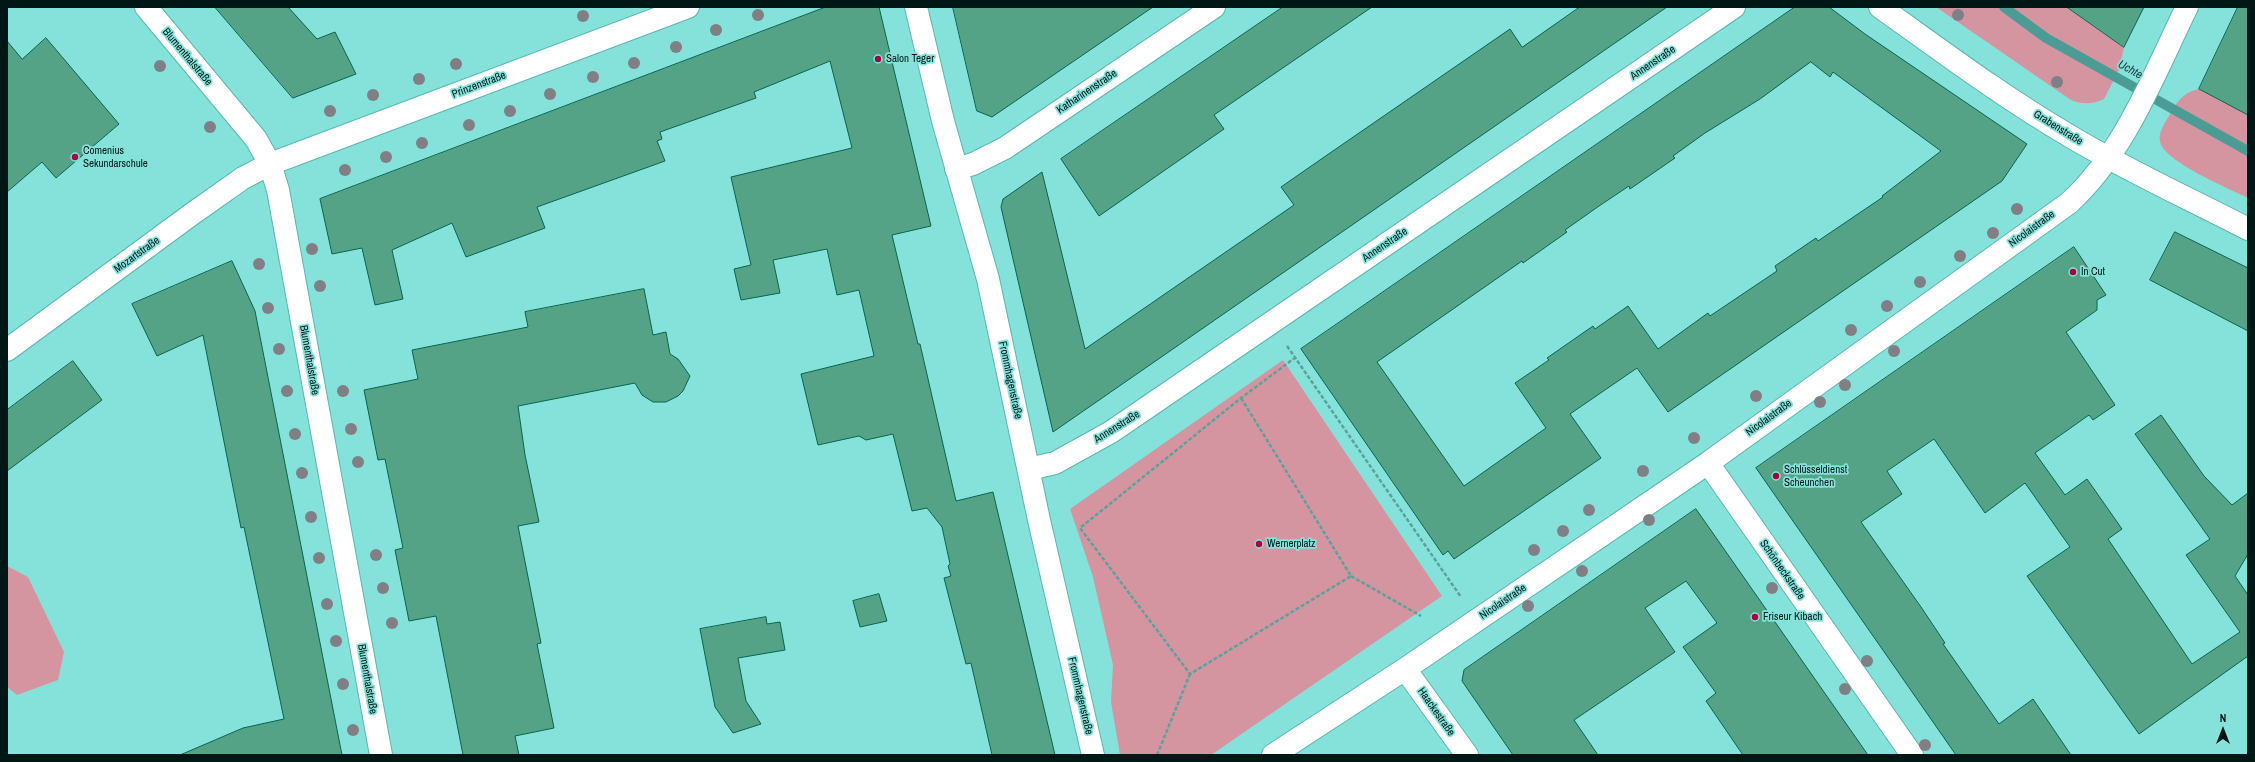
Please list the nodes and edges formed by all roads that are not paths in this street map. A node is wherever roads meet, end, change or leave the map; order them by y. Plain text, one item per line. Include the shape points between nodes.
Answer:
1 (146, 7) edge
2 (688, 7) edge
3 (916, 7) edge
4 (1214, 7) edge
5 (1734, 7) edge
6 (1880, 7) edge
7 (2187, 7) edge
8 (2107, 158) junction
9 (270, 164) junction
10 (956, 169) junction
11 (2248, 229) edge
12 (7, 350) edge
13 (1708, 463) junction
14 (1029, 469) junction
15 (1405, 669) junction
16 (381, 755) edge
17 (1093, 755) edge
18 (1274, 755) edge
19 (1467, 755) edge
20 (1912, 755) edge

1 - 9 street, Blumenthalstraße via 256,139
2 - 9 street, Prinzenstraße
3 - 10 street, Frommhagenstraße
4 - 10 street, Katharinenstraße via 1005,148 973,164
5 - 14 street, Annenstraße via 1111,432 1055,463
6 - 8 street, Grabenstraße via 2023,107
7 - 8 street, Nicolaistraße via 2126,129
8 - 11 street, Grabenstraße
8 - 13 street, Nicolaistraße via 2086,188 2069,203
9 - 12 street, Mozartstraße via 243,178 192,214
9 - 16 street, Blumenthalstraße via 278,190
10 - 14 street, Frommhagenstraße via 988,279
13 - 15 street, Nicolaistraße
13 - 20 street, Schönbeckstraße
14 - 17 street, Frommhagenstraße
15 - 18 street, Nicolaistraße
15 - 19 street, Haackestraße

